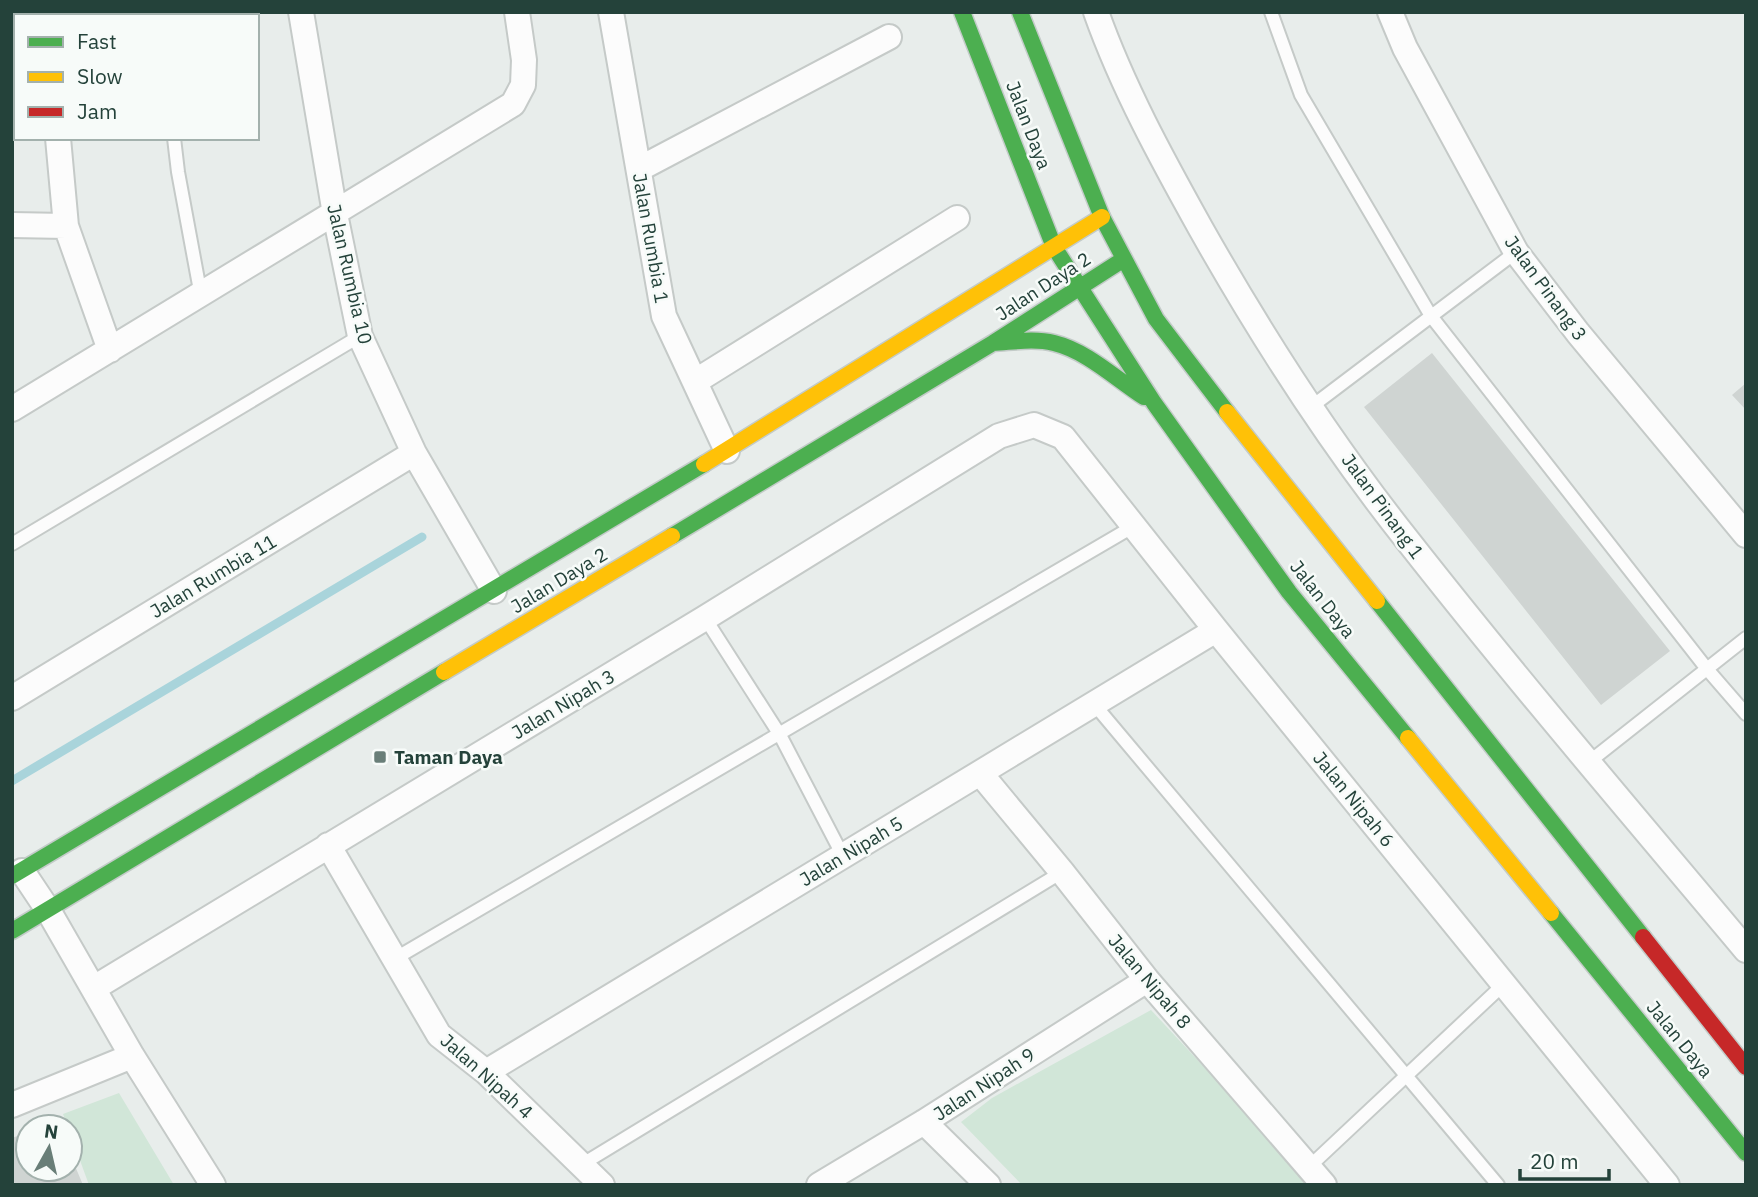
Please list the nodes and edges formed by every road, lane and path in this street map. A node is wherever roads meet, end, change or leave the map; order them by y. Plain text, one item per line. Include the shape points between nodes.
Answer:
1 (301, 12) edge
2 (517, 12) edge
3 (611, 12) edge
4 (962, 12) edge
5 (1020, 12) edge
6 (1096, 12) edge
7 (1271, 12) edge
8 (1390, 12) edge
9 (889, 37) dead end
10 (58, 140) edge
11 (174, 140) edge
12 (639, 169) junction
13 (335, 214) junction
14 (957, 218) dead end
15 (1102, 218) junction
16 (12, 225) edge
17 (66, 226) junction
18 (1054, 247) junction
19 (1516, 252) junction
20 (1124, 259) junction
21 (1079, 288) junction
22 (201, 296) junction
23 (1431, 316) junction
24 (360, 336) junction
25 (993, 343) junction
26 (110, 350) junction
27 (696, 381) junction
28 (1154, 403) junction
29 (1311, 407) junction
30 (12, 409) edge
31 (1034, 425) joint
32 (727, 451) junction
33 (414, 453) junction
34 (1134, 526) junction
35 (1746, 535) edge
36 (12, 544) edge
37 (494, 591) junction
38 (705, 618) junction
39 (1216, 630) junction
40 (1746, 638) edge
41 (1707, 669) junction
42 (13, 695) edge
43 (1094, 704) junction
44 (1746, 714) edge
45 (780, 734) junction
46 (1589, 762) junction
47 (980, 773) junction
48 (328, 845) junction
49 (843, 856) junction
50 (1062, 872) junction
51 (17, 873) edge
52 (48, 910) junction
53 (12, 931) edge
54 (1746, 950) edge
55 (396, 958) junction
56 (1147, 980) junction
57 (1504, 984) junction
58 (94, 988) junction
59 (132, 1056) junction
60 (1746, 1067) edge
61 (486, 1072) junction
62 (1408, 1075) junction
63 (12, 1105) edge
64 (924, 1122) junction
65 (1746, 1153) edge
66 (581, 1165) junction
67 (1316, 1176) edge
68 (213, 1185) edge
69 (602, 1185) edge
70 (819, 1185) edge
71 (988, 1185) edge
72 (1498, 1185) edge
73 (1667, 1185) edge

1 - 13 street, Jalan Rumbia 10
2 - 13 street via 523,85 513,104
3 - 12 street, Jalan Rumbia 1
4 - 18 main road, Jalan Daya
5 - 15 main road, Jalan Daya
6 - 29 street, Jalan Pinang 1 via 1114,64 1169,172 1231,282
7 - 23 lane via 1301,95
8 - 19 street, Jalan Pinang 3
9 - 12 street
10 - 17 street
11 - 22 lane
12 - 27 street, Jalan Rumbia 1 via 664,316
13 - 22 street
13 - 24 street, Jalan Rumbia 10
14 - 27 street
15 - 18 main road, Jalan Daya 2
15 - 20 main road, Jalan Daya
16 - 17 street
17 - 26 street
18 - 21 main road, Jalan Daya
18 - 32 main road, Jalan Daya 2
19 - 23 lane
19 - 35 street, Jalan Pinang 3
20 - 21 main road, Jalan Daya 2
20 - 60 main road, Jalan Daya via 1156,319 1217,400
21 - 25 main road, Jalan Daya 2
21 - 28 main road, Jalan Daya
22 - 26 street
23 - 29 lane
23 - 41 lane
24 - 33 street, Jalan Rumbia 10
24 - 36 lane
25 - 28 main road via 1056,343
25 - 52 main road, Jalan Daya 2
26 - 30 street
27 - 32 street, Jalan Rumbia 1
28 - 65 main road, Jalan Daya via 1289,592
29 - 46 street, Jalan Pinang 1 via 1407,540
31 - 34 street, Jalan Nipah 6 via 1063,437
31 - 38 street, Jalan Nipah 3 via 999,436
32 - 37 main road, Jalan Daya 2
33 - 37 street, Jalan Rumbia 10
33 - 42 street, Jalan Rumbia 11
34 - 39 street, Jalan Nipah 6
34 - 45 lane
37 - 51 main road, Jalan Daya 2
38 - 45 lane
38 - 48 street, Jalan Nipah 3
39 - 43 street, Jalan Nipah 5
39 - 57 street, Jalan Nipah 6
40 - 41 lane
41 - 44 lane
41 - 46 lane
43 - 47 street, Jalan Nipah 5
43 - 62 lane
45 - 49 lane
45 - 55 lane
46 - 54 street, Jalan Pinang 1
47 - 49 street, Jalan Nipah 5
47 - 50 street, Jalan Nipah 8
48 - 55 street, Jalan Nipah 4
48 - 58 street, Jalan Nipah 3
49 - 61 street, Jalan Nipah 5
50 - 56 street, Jalan Nipah 8
50 - 66 lane
51 - 52 street
52 - 53 main road, Jalan Daya 2
52 - 58 street
55 - 61 street, Jalan Nipah 4 via 439,1035
56 - 64 street, Jalan Nipah 9
56 - 67 street, Jalan Nipah 8
57 - 62 lane
57 - 73 street, Jalan Nipah 6
58 - 59 street
59 - 63 street
59 - 68 street
61 - 66 street, Jalan Nipah 4
62 - 67 lane
62 - 72 lane
64 - 70 street, Jalan Nipah 9
64 - 71 street
66 - 69 street, Jalan Nipah 4

